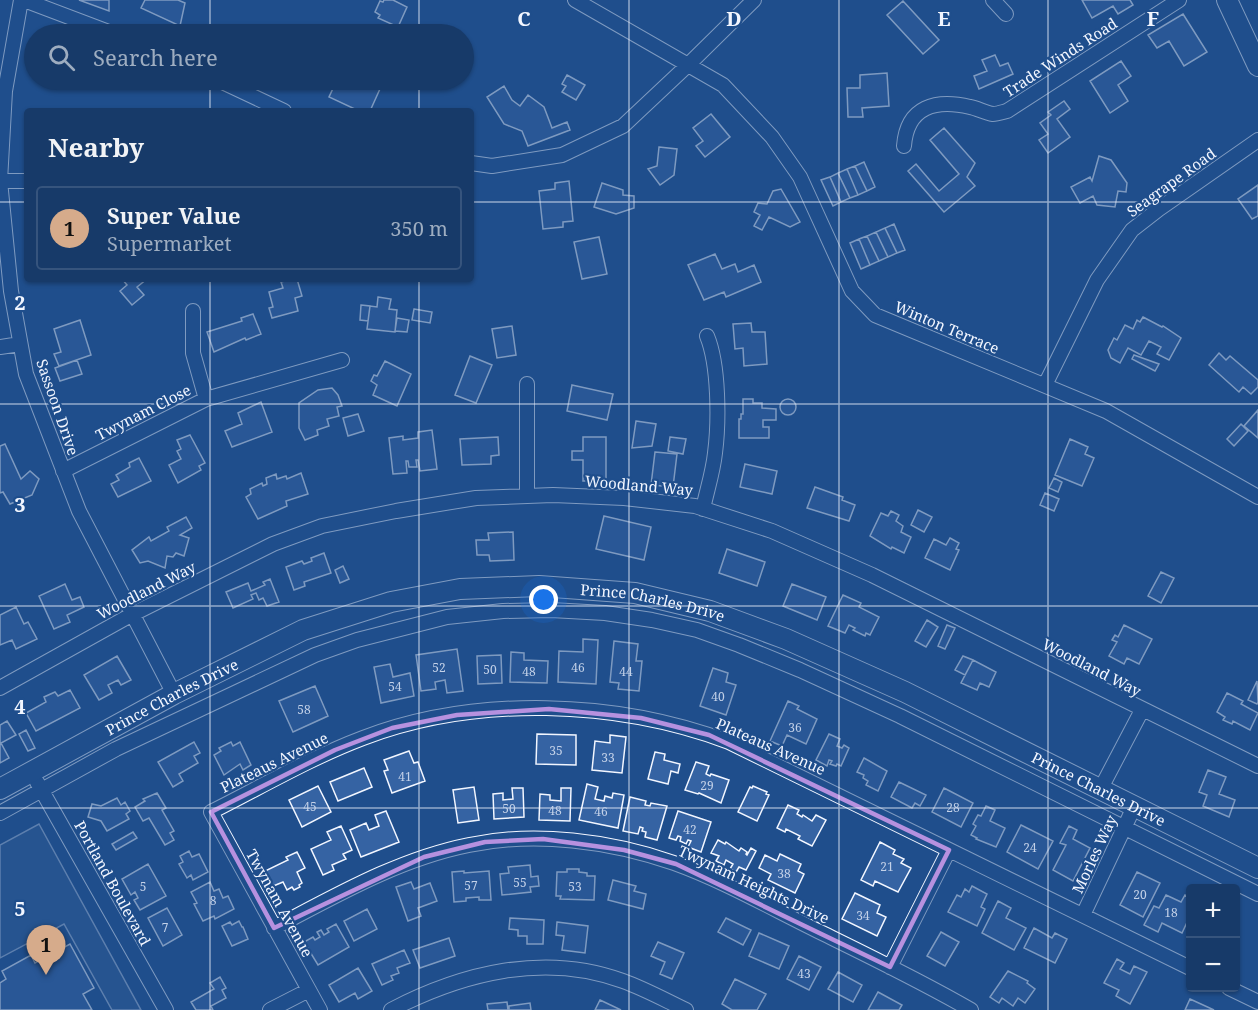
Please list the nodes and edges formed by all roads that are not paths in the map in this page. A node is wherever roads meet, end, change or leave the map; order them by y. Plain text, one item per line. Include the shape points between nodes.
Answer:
1 (23, 0) edge
2 (575, 0) edge
3 (754, 0) edge
4 (993, 0) edge
5 (1179, 0) edge
6 (1227, 0) edge
7 (1006, 14) dead end
8 (87, 24) edge
9 (689, 64) junction
10 (1258, 66) edge
11 (239, 90) edge
12 (278, 108) edge
13 (1258, 140) edge
14 (904, 146) dead end
15 (474, 163) edge
16 (0, 181) edge
17 (24, 181) edge
18 (194, 311) dead end
19 (707, 336) dead end
20 (20, 344) junction
21 (0, 347) edge
22 (342, 360) dead end
23 (527, 384) dead end
24 (1045, 385) junction
25 (206, 399) junction
26 (63, 471) junction
27 (527, 496) junction
28 (1258, 497) edge
29 (703, 509) junction
30 (131, 615) junction
31 (0, 688) edge
32 (174, 694) junction
33 (1142, 710) junction
34 (1258, 766) edge
35 (32, 772) junction
36 (0, 789) edge
37 (42, 790) junction
38 (1100, 790) junction
39 (1134, 807) junction
40 (211, 812) joint
41 (0, 813) edge
42 (1124, 829) junction
43 (949, 850) junction
44 (1258, 868) edge
45 (1258, 894) edge
46 (1083, 915) junction
47 (274, 928) junction
48 (1186, 966) edge
49 (890, 967) junction
50 (309, 990) junction
51 (1239, 992) edge
52 (1258, 1002) edge
53 (166, 1010) edge
54 (270, 1010) edge
55 (320, 1010) edge
56 (392, 1010) edge
57 (686, 1010) edge
58 (971, 1010) edge

1 - 8 street
1 - 16 street, Sassoon Drive via 4,91
2 - 9 street, Winton Terrace
3 - 9 street
4 - 7 street
5 - 14 street, Trade Winds Road via 1007,111 992,114 953,103 932,105 916,113 904,134
6 - 10 highway
9 - 15 street via 623,126 562,155 492,166
9 - 24 street, Winton Terrace via 723,85 772,137 800,177 852,291 875,315
11 - 12 street
13 - 24 street, Seagrape Road via 1132,230 1097,280
16 - 17 street
16 - 20 street, Sassoon Drive
18 - 25 street, Twynam Close via 194,353
19 - 29 street via 713,350 717,402 715,453
20 - 21 street
20 - 26 street, Sassoon Drive via 26,374
22 - 25 street, Twynam Close
23 - 27 street
24 - 28 street, Winton Terrace via 1106,411
25 - 26 street, Twynam Close
26 - 30 street, Sassoon Drive
27 - 29 street, Woodland Way via 624,498
27 - 30 street, Woodland Way via 476,498 322,526 273,544
29 - 33 street, Woodland Way via 772,531 872,575
30 - 31 street, Woodland Way
30 - 32 street, Sassoon Drive
32 - 35 highway, Prince Charles Drive
32 - 38 highway, Prince Charles Drive via 303,630 391,602 460,589 539,586 635,593 710,611 786,639 905,692
33 - 34 street, Woodland Way
33 - 38 street
35 - 36 highway, Prince Charles Drive
35 - 37 street, Portland Boulevard
37 - 41 street
37 - 42 street via 116,749 347,643 447,617 551,610 652,620 698,630 739,645 900,716
37 - 53 street, Portland Boulevard
38 - 39 highway, Prince Charles Drive
39 - 42 street, Morles Way
39 - 44 highway, Prince Charles Drive
40 - 43 street, Plateaus Avenue via 335,750 392,728 487,711 559,709 641,718 709,735
40 - 47 street, Twynam Avenue
42 - 45 street
42 - 46 street, Morles Way
43 - 46 street, Plateaus Avenue
43 - 49 street
46 - 48 street, Plateaus Avenue
47 - 49 street, Twynam Heights Drive via 424,856 484,842 543,839 597,845 676,864
47 - 50 street, Twynam Avenue
49 - 58 street, Twynam Heights Drive
50 - 54 street
50 - 55 street, Twynam Avenue
51 - 52 street
56 - 57 street via 450,983 476,976 552,968 601,974

